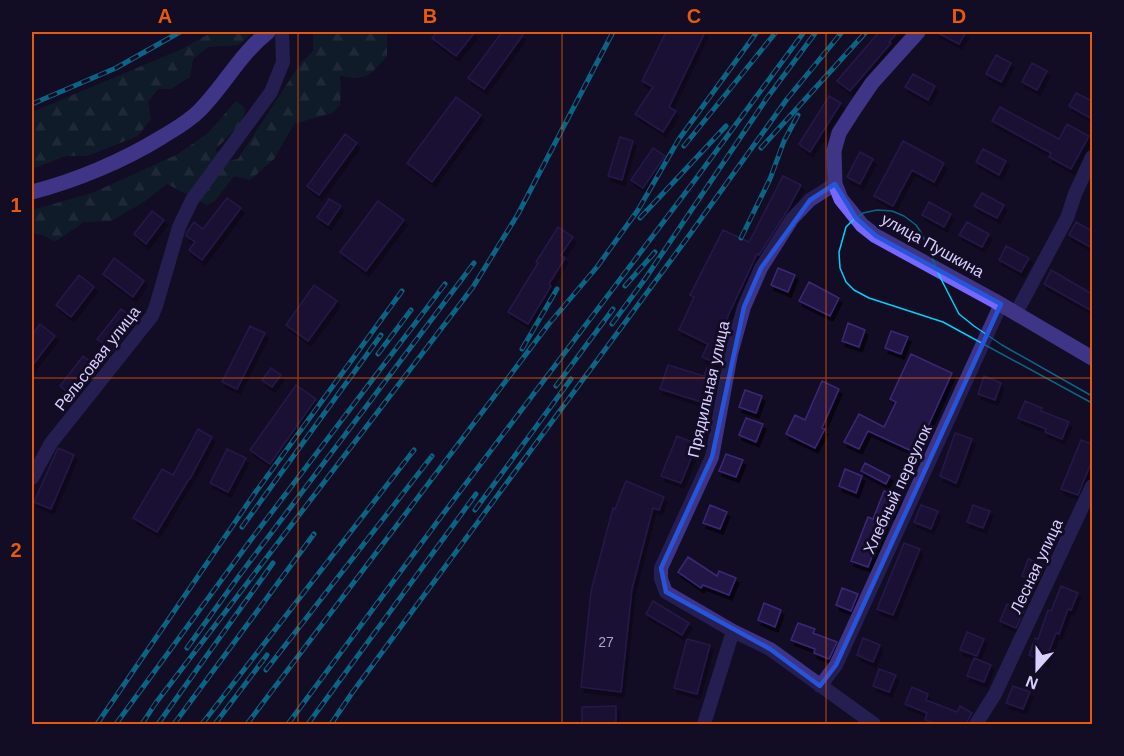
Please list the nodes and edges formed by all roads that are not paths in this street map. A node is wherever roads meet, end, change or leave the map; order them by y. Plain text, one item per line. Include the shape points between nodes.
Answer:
1 (268, 32) edge
2 (282, 32) edge
3 (918, 32) edge
4 (1092, 157) edge
5 (835, 184) junction
6 (32, 192) edge
7 (1001, 304) junction
8 (1016, 313) junction
9 (1092, 358) edge
10 (32, 478) edge
11 (1092, 486) edge
12 (733, 631) junction
13 (820, 686) junction
14 (704, 724) edge
15 (874, 724) edge
16 (976, 724) edge

1 - 6 street via 185,123 136,153
2 - 10 street, Рельсовая улица via 283,62 271,92 192,200 179,227 152,315 51,443
3 - 5 street, улица Пушкина via 872,83 838,133
4 - 8 street via 1067,218
5 - 7 street, улица Пушкина via 841,199 876,236
5 - 12 street, Прядильная улица via 810,200 792,219 761,268 744,307 731,354 712,457 661,568 666,592
7 - 8 street, улица Пушкина
7 - 13 street, Хлебный переулок via 836,665
8 - 9 street, улица Пушкина
11 - 16 street, Лесная улица via 995,694
12 - 13 street, Прядильная улица via 770,649
12 - 14 street
13 - 15 street, Прядильная улица

